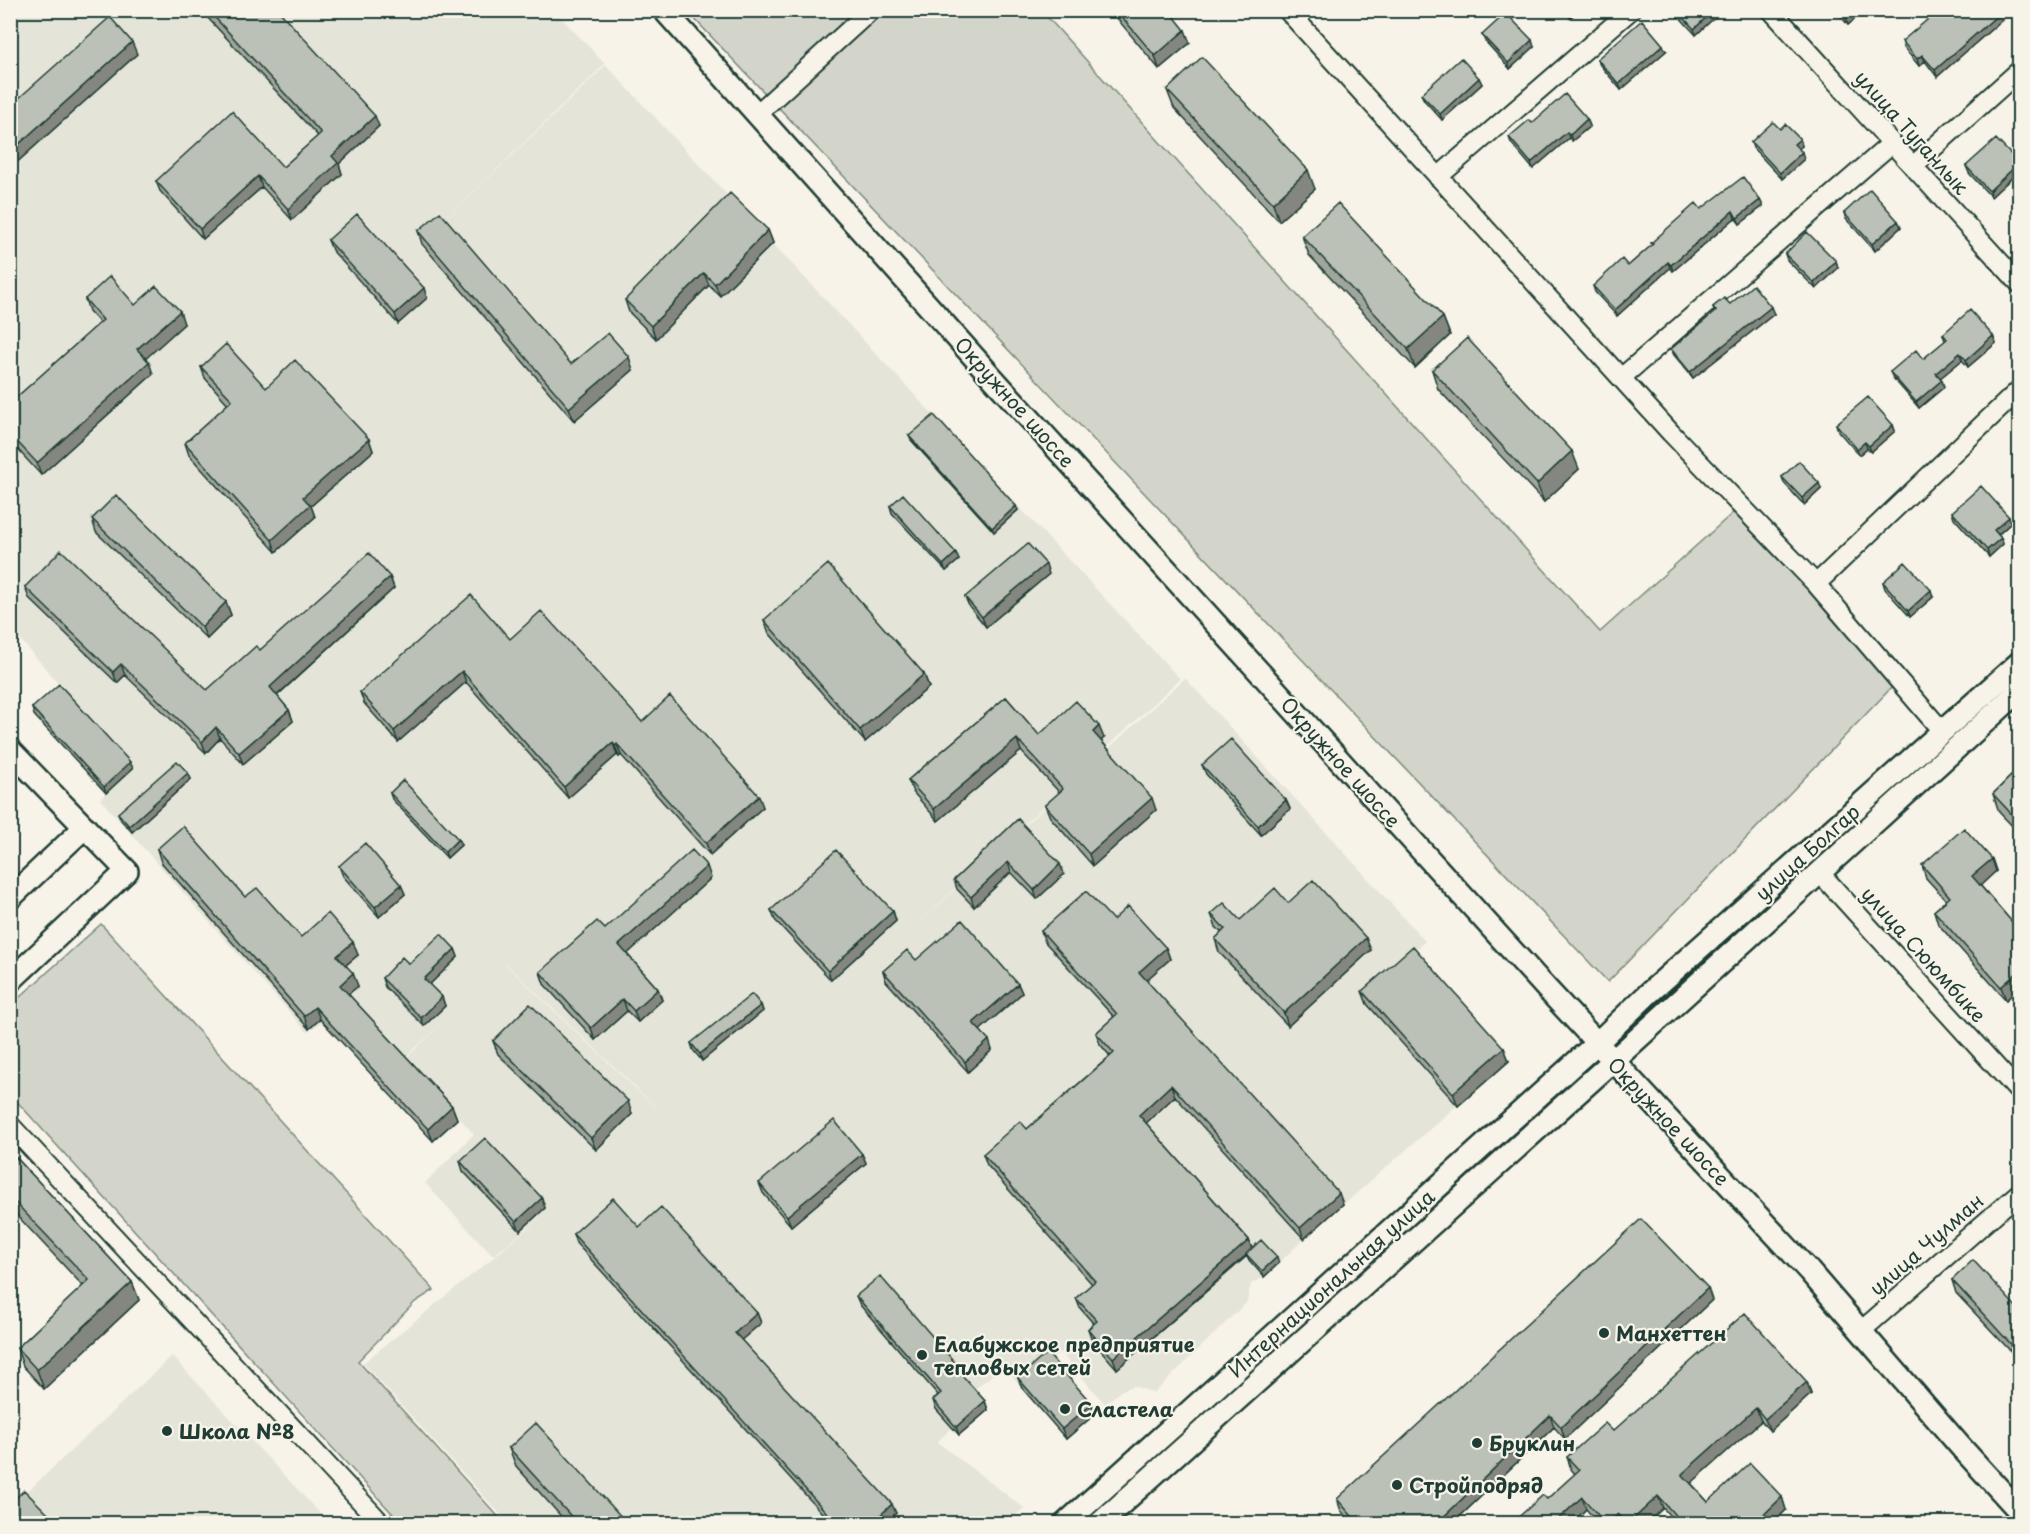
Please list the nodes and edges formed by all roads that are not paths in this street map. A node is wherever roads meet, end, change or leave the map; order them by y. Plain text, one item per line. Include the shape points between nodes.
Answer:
1 (664, 10) edge
2 (871, 10) edge
3 (1287, 10) edge
4 (1631, 10) edge
5 (1771, 10) edge
6 (2019, 70) edge
7 (758, 113) junction
8 (1892, 143) junction
9 (1913, 166) junction
10 (1438, 177) junction
11 (2019, 284) edge
12 (1620, 378) junction
13 (2019, 389) edge
14 (1816, 584) junction
15 (2019, 662) edge
16 (2019, 690) edge
17 (1942, 731) junction
18 (10, 750) edge
19 (85, 827) junction
20 (1819, 872) junction
21 (10, 898) edge
22 (10, 981) edge
23 (1597, 1043) junction
24 (1612, 1060) junction
25 (2019, 1094) edge
26 (10, 1125) edge
27 (2019, 1192) edge
28 (1862, 1331) junction
29 (2019, 1512) edge
30 (382, 1524) edge
31 (1065, 1524) edge
32 (1099, 1524) edge

1 - 7 street, Окружное шоссе
2 - 7 street
3 - 10 street
4 - 10 street
5 - 8 street, улица Туганлык
6 - 9 street
7 - 23 street, Окружное шоссе via 990,375
8 - 9 street, улица Туганлык
8 - 12 street
9 - 11 street, улица Туганлык
10 - 12 street
12 - 14 street
13 - 14 street
14 - 17 street
15 - 17 street, улица Болгар
16 - 20 street, улица Болгар
17 - 23 street, улица Болгар
18 - 19 street
19 - 21 street
19 - 22 street via 127,871
20 - 24 street, улица Болгар
20 - 25 street, улица Сююмбике
23 - 24 street, Окружное шоссе
23 - 31 street, Интернациональная улица
24 - 28 street, Окружное шоссе
24 - 32 street, Интернациональная улица
26 - 30 street
27 - 28 street, улица Чулман
28 - 29 street, Окружное шоссе

